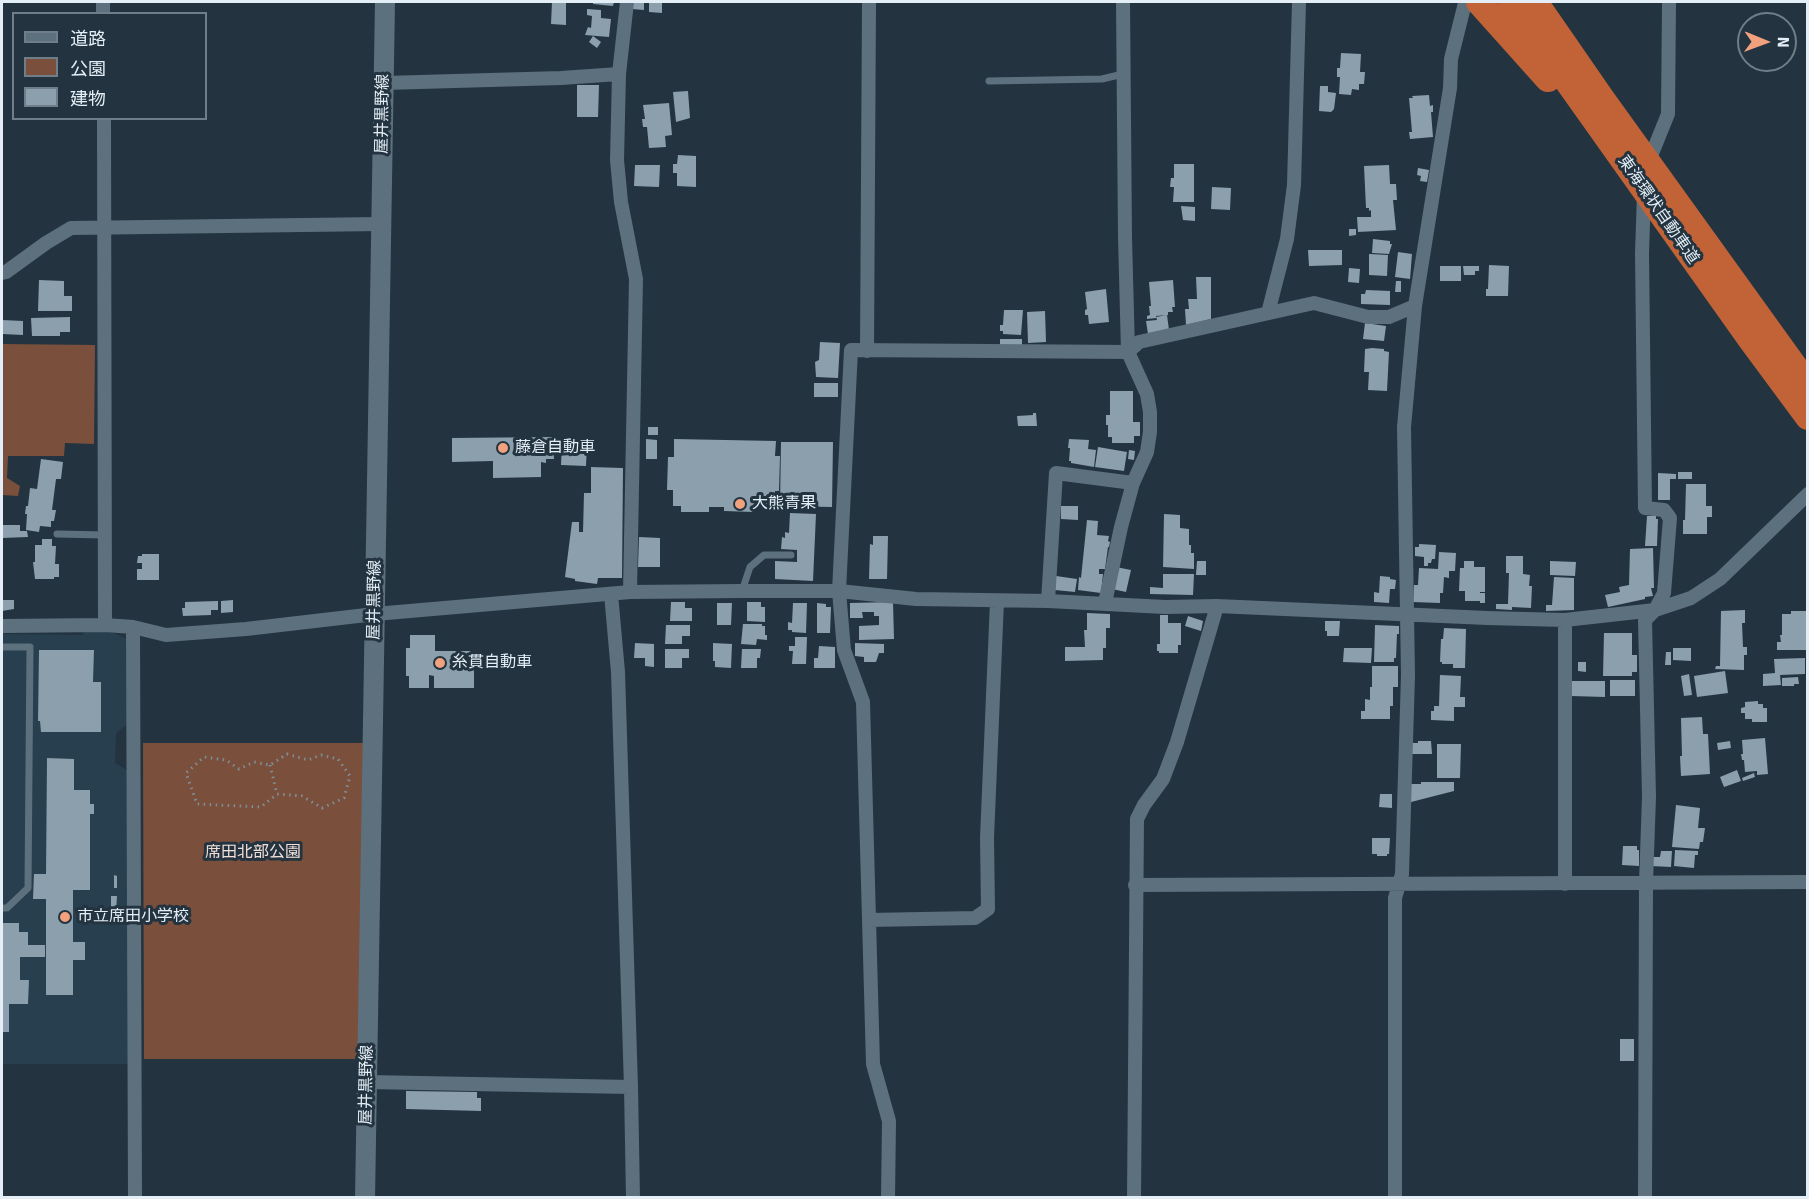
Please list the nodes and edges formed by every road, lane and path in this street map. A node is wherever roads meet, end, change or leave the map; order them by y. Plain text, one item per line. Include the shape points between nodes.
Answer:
1 (385, 2) edge
2 (627, 2) edge
3 (869, 2) edge
4 (1123, 2) edge
5 (1299, 2) edge
6 (1467, 2) edge
7 (1479, 2) edge
8 (1511, 2) edge
9 (1535, 2) edge
10 (1669, 2) edge
11 (619, 74) junction
12 (1123, 75) junction
13 (989, 81) dead end
14 (384, 83) junction
15 (104, 120) edge
16 (1639, 183) junction
17 (381, 224) junction
18 (104, 227) junction
19 (2, 273) edge
20 (1415, 306) junction
21 (1268, 313) junction
22 (867, 351) junction
23 (1128, 352) junction
24 (1808, 385) edge
25 (1808, 417) edge
26 (1133, 483) junction
27 (1808, 494) edge
28 (57, 534) dead end
29 (105, 535) junction
30 (791, 555) dead end
31 (742, 591) junction
32 (839, 591) junction
33 (630, 592) junction
34 (611, 594) junction
35 (996, 601) junction
36 (1048, 601) junction
37 (1105, 603) junction
38 (1217, 606) junction
39 (1655, 609) junction
40 (375, 614) junction
41 (1406, 615) junction
42 (1565, 620) junction
43 (105, 625) junction
44 (2, 626) edge
45 (133, 627) junction
46 (2, 647) edge
47 (270, 765) junction
48 (277, 794) junction
49 (1808, 882) edge
50 (1565, 884) junction
51 (1646, 884) junction
52 (1135, 885) junction
53 (1398, 885) junction
54 (2, 908) edge
55 (869, 920) junction
56 (367, 1083) junction
57 (631, 1087) junction
58 (135, 1197) edge
59 (365, 1197) edge
60 (633, 1197) edge
61 (888, 1197) edge
62 (1134, 1197) edge
63 (1395, 1197) edge
64 (1645, 1197) edge

1 - 14 main road, 屋井黒野線
2 - 11 street
3 - 22 street
4 - 12 street
5 - 21 street via 1294,185 1287,239
6 - 20 street via 1451,59 1450,88
7 - 16 highway
8 - 16 highway, 東海環状自動車道
9 - 24 highway, 東海環状自動車道
10 - 39 street via 1668,114 1649,159 1643,206 1645,508 1664,510 1670,518 1664,593
11 - 14 street
11 - 33 street via 617,160 636,279
12 - 13 lane via 1102,79
12 - 23 street
14 - 17 main road, 屋井黒野線
15 - 18 street
16 - 25 highway, 東海環状自動車道
17 - 18 street
17 - 40 main road, 屋井黒野線
18 - 19 street via 71,228
18 - 29 street
20 - 21 street via 1389,317 1368,317 1314,303
20 - 41 street via 1404,427
21 - 23 street via 1139,342
22 - 23 street
22 - 32 street via 851,351
23 - 26 street via 1147,394 1150,412 1147,452
26 - 36 street via 1056,473
26 - 37 street
27 - 39 street via 1720,579 1691,598
28 - 29 lane
29 - 43 street
30 - 31 lane via 764,555 750,567
31 - 32 street
31 - 33 street
32 - 35 street via 916,599
32 - 55 street via 844,650 863,702
33 - 34 street
34 - 40 street
34 - 57 street via 618,672
35 - 36 street
35 - 55 street via 988,909 975,918
36 - 37 street
37 - 38 street
38 - 41 street
38 - 52 street via 1177,742 1163,779 1137,819
39 - 42 street
39 - 51 street via 1645,620 1649,798
40 - 45 street via 166,635
40 - 56 main road, 屋井黒野線
41 - 42 street
41 - 53 street via 1408,675 1402,874
42 - 50 street
43 - 44 street
43 - 45 street
45 - 58 street
46 - 54 lane via 30,647 28,888 8,908
47 - 48 path
47 - 48 path via 287,754 308,760 321,755 338,759 350,776 344,798 322,808 302,796
47 - 48 path via 254,762 239,769 226,760 204,757 186,773 196,804 261,807
49 - 51 street
50 - 51 street
50 - 53 street
51 - 64 street
52 - 53 street
52 - 62 street
53 - 63 street
55 - 61 street via 873,1064 889,1121
56 - 57 street
56 - 59 main road, 屋井黒野線
57 - 60 street

